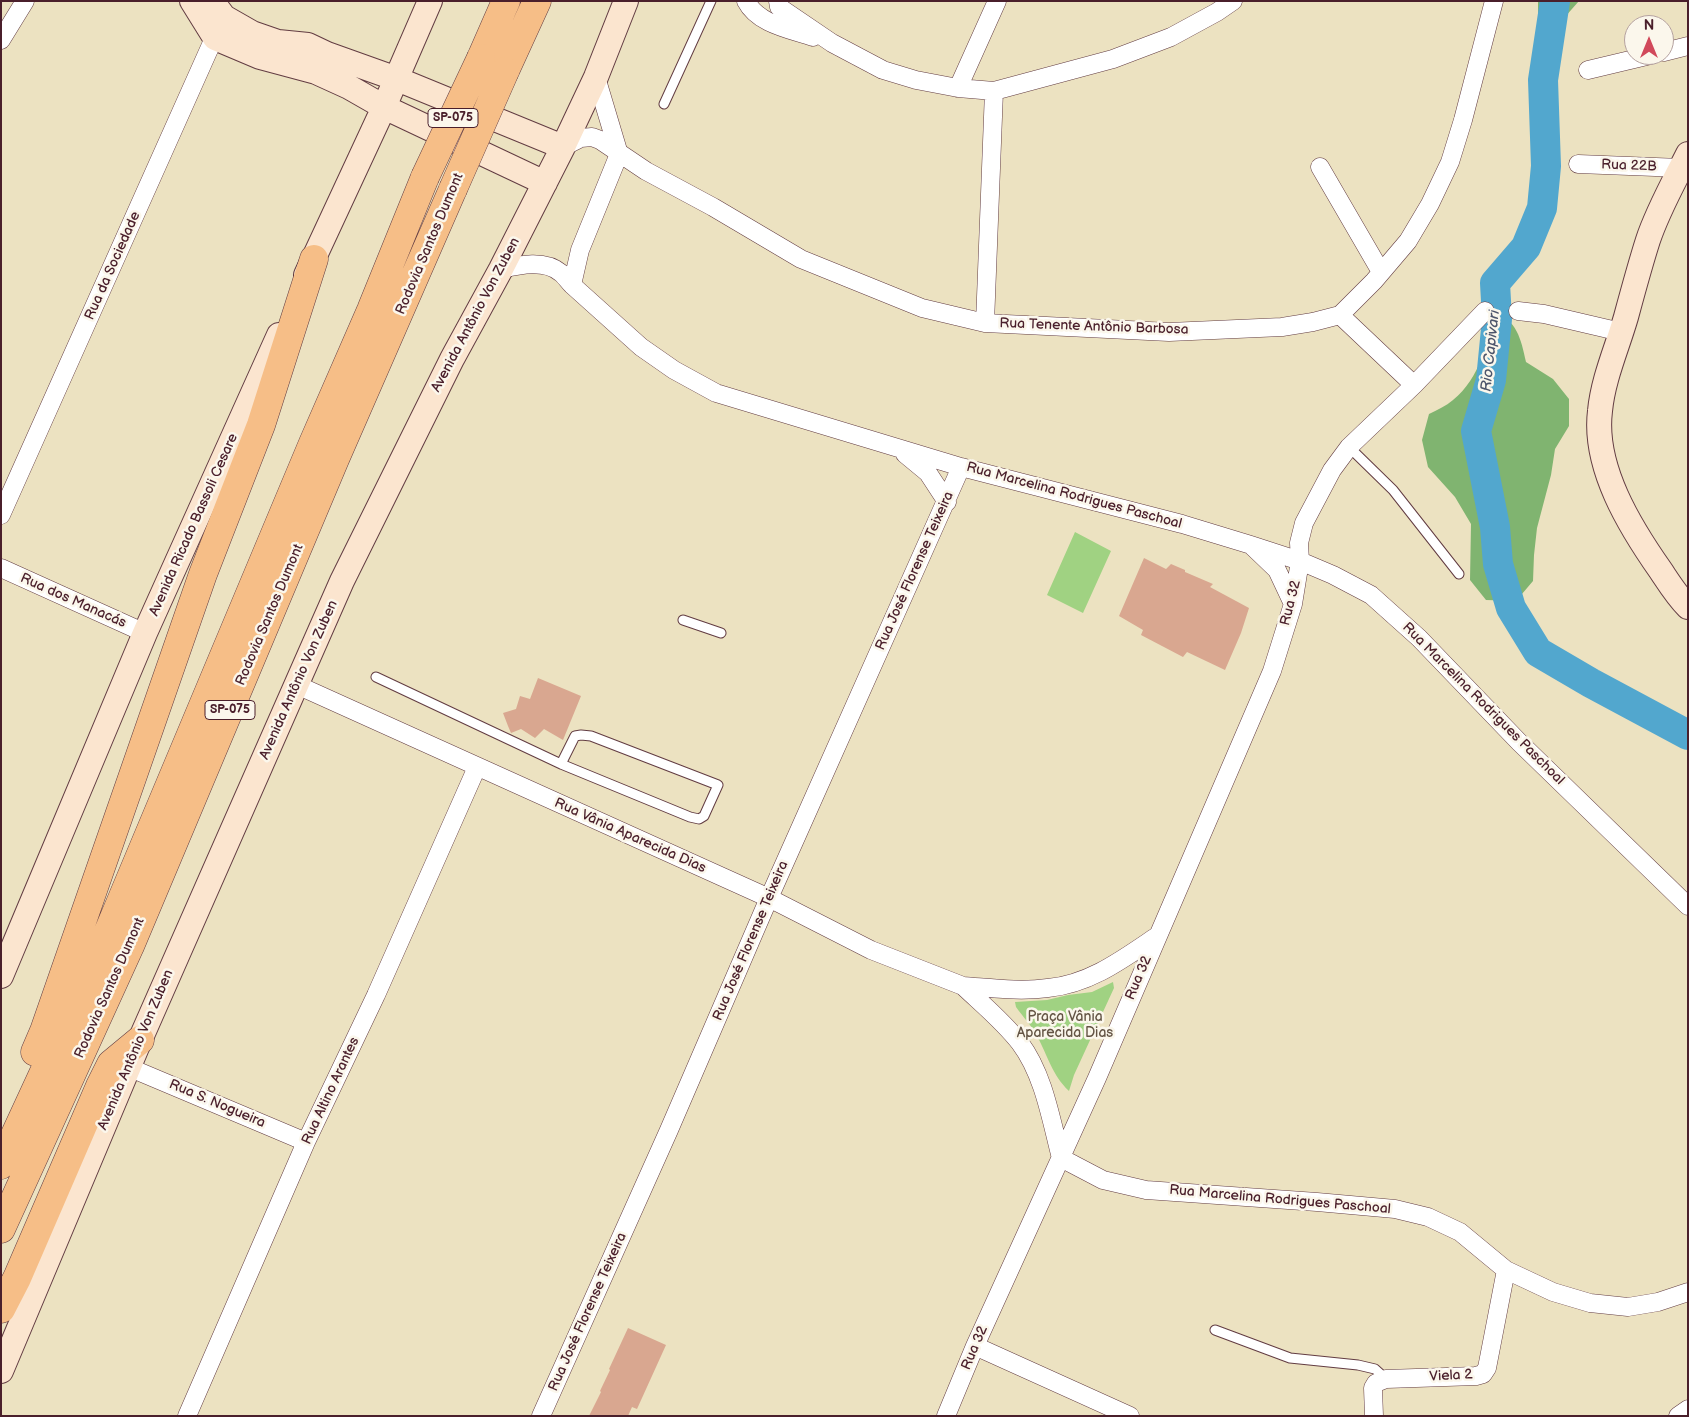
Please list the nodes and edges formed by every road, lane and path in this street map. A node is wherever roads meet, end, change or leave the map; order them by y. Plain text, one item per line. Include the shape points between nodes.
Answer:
1 (26, 1) edge
2 (192, 1) edge
3 (430, 1) edge
4 (506, 1) edge
5 (537, 1) edge
6 (626, 1) edge
7 (711, 1) edge
8 (746, 1) edge
9 (778, 1) edge
10 (997, 1) edge
11 (1232, 1) edge
12 (1494, 1) edge
13 (217, 19) edge
14 (1, 40) edge
15 (832, 43) junction
16 (1688, 46) edge
17 (1674, 50) edge
18 (1624, 61) edge
19 (1588, 70) dead end
20 (596, 77) junction
21 (396, 79) junction
22 (958, 88) junction
23 (994, 91) junction
24 (664, 104) dead end
25 (384, 107) junction
26 (563, 147) junction
27 (619, 154) junction
28 (1684, 161) edge
29 (1578, 164) dead end
30 (1320, 167) dead end
31 (544, 183) junction
32 (314, 259) junction
33 (501, 269) junction
34 (1381, 272) junction
35 (572, 285) junction
36 (1485, 311) dead end
37 (1518, 311) dead end
38 (1340, 315) junction
39 (985, 322) junction
40 (1621, 332) junction
41 (1414, 385) junction
42 (1349, 447) junction
43 (896, 448) junction
44 (961, 467) junction
45 (947, 502) junction
46 (1, 515) edge
47 (1251, 545) junction
48 (1300, 561) junction
49 (1, 568) edge
50 (1459, 574) dead end
51 (1293, 604) junction
52 (1688, 607) edge
53 (683, 620) dead end
54 (145, 633) junction
55 (721, 633) dead end
56 (376, 677) dead end
57 (297, 685) junction
58 (561, 764) junction
59 (477, 767) junction
60 (769, 898) junction
61 (1688, 906) edge
62 (1157, 936) junction
63 (1, 976) edge
64 (963, 986) junction
65 (140, 1040) junction
66 (128, 1067) junction
67 (24, 1113) junction
68 (306, 1142) junction
69 (1061, 1158) junction
70 (1, 1164) edge
71 (1, 1229) edge
72 (1506, 1270) junction
73 (1688, 1292) edge
74 (1, 1309) edge
75 (1215, 1330) dead end
76 (975, 1346) junction
77 (1, 1371) edge
78 (1386, 1379) junction
79 (1688, 1409) edge
80 (187, 1416) edge
81 (541, 1416) edge
82 (946, 1416) edge
83 (1130, 1416) edge
84 (1374, 1416) edge
85 (1678, 1416) edge

1 - 14 street
2 - 13 street
3 - 21 street, Avenida Ricado Bassoli Cesare
4 - 67 highway, Rodovia Santos Dumont / SP-075, bridge via 425,178 103,944
5 - 71 highway, Rodovia Santos Dumont / SP-075, bridge via 335,459 130,946
6 - 20 street, Avenida Antônio Von Zuben
7 - 24 lane
8 - 15 street via 750,9 771,24
9 - 15 street via 779,7
10 - 22 street
11 - 23 street via 1171,37 1113,59
12 - 34 street via 1450,162 1408,240
13 - 21 street via 278,42 308,45
13 - 25 street via 260,56 316,72
13 - 46 street, Rua da Sociedade
15 - 22 street via 883,70
16 - 17 street
18 - 19 street
20 - 26 street, Avenida Antônio Von Zuben
20 - 27 street
21 - 25 street, Avenida Ricado Bassoli Cesare
21 - 26 street
22 - 23 street
23 - 39 street
25 - 31 street
25 - 32 street, Avenida Ricado Bassoli Cesare
26 - 27 street, Rua Tenente Antônio Barbosa via 581,138 592,137
26 - 31 street, Avenida Antônio Von Zuben
27 - 35 street via 580,250
27 - 39 street, Rua Tenente Antônio Barbosa via 801,259 922,308
28 - 29 street, Rua 22B
28 - 40 street via 1648,240
30 - 34 street
31 - 33 street, Avenida Antônio Von Zuben
32 - 54 street, Avenida Ricado Bassoli Cesare
32 - 67 highway via 261,424 203,574 48,1022 26,1071
33 - 35 street, Rua Marcelina Rodrigues Paschoal via 526,264 544,266 559,271
33 - 57 street, Avenida Antônio Von Zuben via 342,581
34 - 38 street
35 - 43 street, Rua Marcelina Rodrigues Paschoal via 641,347 716,393
36 - 41 street, Rua 32
37 - 40 street
38 - 39 street, Rua Tenente Antônio Barbosa via 1282,327 1169,332
38 - 41 street
40 - 52 street via 1599,413 1604,457 1617,500 1629,523
41 - 42 street, Rua 32
42 - 48 street, Rua 32 via 1332,470 1304,524 1299,543
42 - 50 lane via 1393,490
43 - 44 street, Rua Marcelina Rodrigues Paschoal
43 - 45 street, Rua Marcelina Rodrigues Paschoal via 928,473
44 - 45 street, Rua José Florense Teixeira
44 - 47 street, Rua Marcelina Rodrigues Paschoal
45 - 60 street, Rua José Florense Teixeira
47 - 48 street, Rua Marcelina Rodrigues Paschoal
47 - 51 street, Rua Marcelina Rodrigues Paschoal via 1277,570
48 - 51 street, Rua 32
48 - 61 street, Rua Marcelina Rodrigues Paschoal via 1370,595 1420,638 1519,742
49 - 54 street, Rua dos Manacás
51 - 62 street, Rua 32 via 1272,671
53 - 55 lane
54 - 63 street, Avenida Ricado Bassoli Cesare
56 - 58 lane
57 - 59 street, Rua Vânia Aparecida Dias
57 - 65 street, Avenida Antônio Von Zuben
58 - 58 lane via 699,819 704,816 718,785 586,735 575,736
59 - 60 street, Rua Vânia Aparecida Dias
59 - 68 street, Rua Altino Arantes via 376,995
60 - 64 street, Rua Vânia Aparecida Dias via 871,950
60 - 81 street, Rua José Florense Teixeira
62 - 64 street, Rua Vânia Aparecida Dias via 1084,980 1048,988
62 - 69 street, Rua 32
64 - 69 street, Rua Vânia Aparecida Dias via 1020,1043 1035,1068
65 - 66 street, Avenida Antônio Von Zuben
65 - 74 highway via 111,1064
66 - 68 street, Rua S. Nogueira
66 - 77 street, Avenida Antônio Von Zuben
67 - 70 highway, Rodovia Santos Dumont / SP-075
68 - 80 street, Rua Altino Arantes
69 - 72 street, Rua Marcelina Rodrigues Paschoal via 1103,1180 1146,1190 1395,1209 1428,1218 1460,1232
69 - 76 street, Rua 32
72 - 73 street, Rua Marcelina Rodrigues Paschoal via 1553,1292 1590,1303 1628,1307
72 - 78 street, Viela 2 via 1487,1368 1483,1374
75 - 78 lane via 1290,1358 1375,1369
76 - 82 street, Rua 32
76 - 83 street
78 - 84 street via 1373,1388
79 - 85 street

